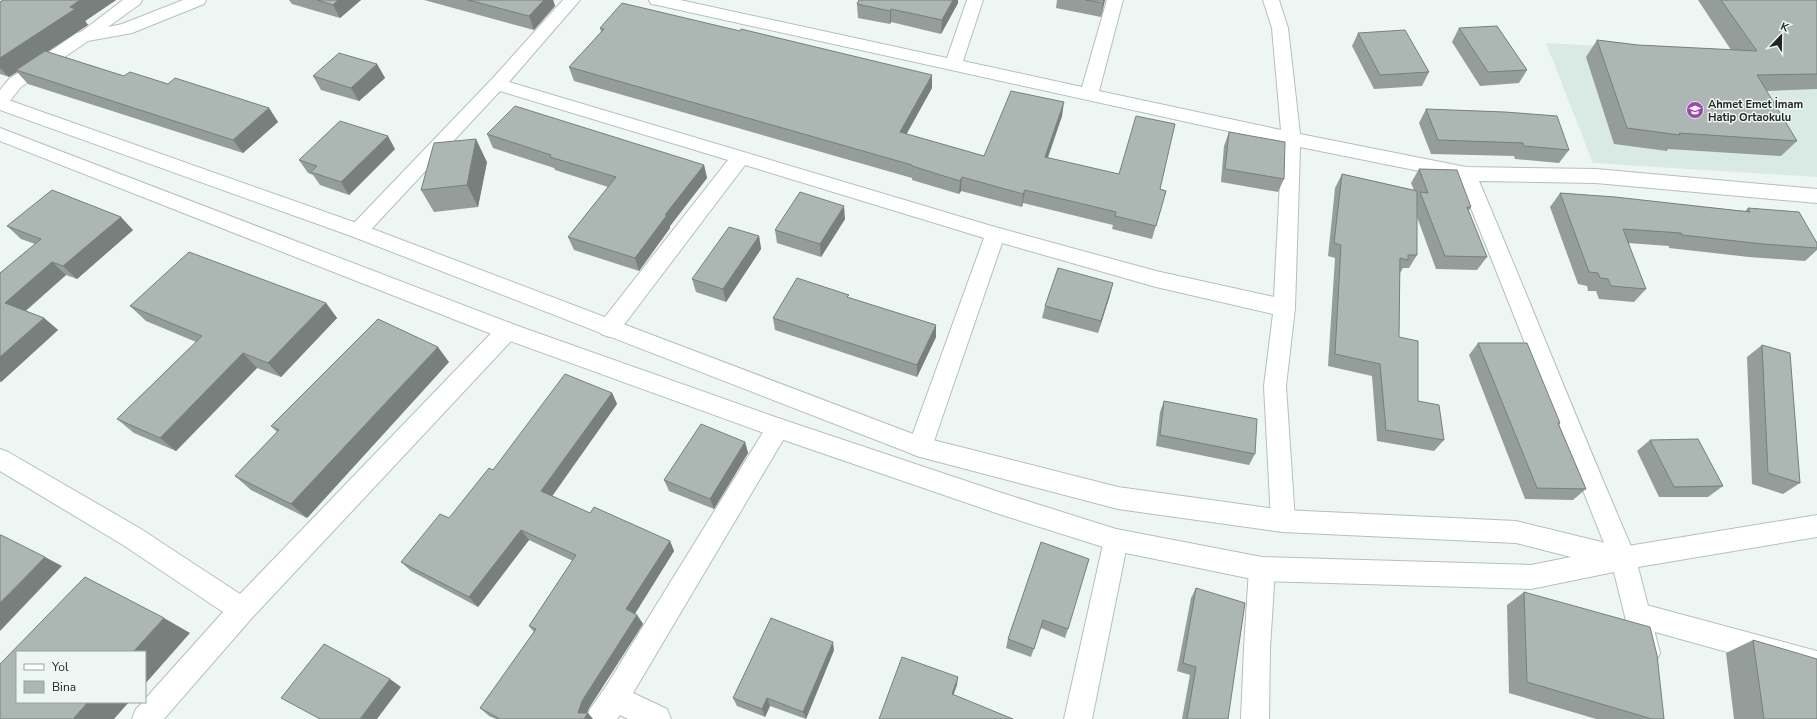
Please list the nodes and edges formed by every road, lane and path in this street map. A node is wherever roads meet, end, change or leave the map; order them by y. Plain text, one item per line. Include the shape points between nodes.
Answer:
1 (134, 0) edge
2 (198, 0) edge
3 (572, 0) edge
4 (657, 0) edge
5 (975, 0) edge
6 (1115, 0) edge
7 (1271, 0) edge
8 (84, 37) junction
9 (953, 66) junction
10 (497, 84) junction
11 (1088, 95) junction
12 (0, 103) edge
13 (0, 134) edge
14 (1291, 140) junction
15 (740, 158) junction
16 (1466, 174) junction
17 (1817, 196) edge
18 (358, 231) junction
19 (995, 234) junction
20 (1284, 308) junction
21 (610, 328) junction
22 (507, 331) junction
23 (778, 428) junction
24 (920, 447) junction
25 (0, 459) edge
26 (1283, 521) junction
27 (1817, 526) edge
28 (1116, 540) junction
29 (1623, 558) junction
30 (1262, 569) junction
31 (242, 610) junction
32 (1639, 616) junction
33 (1817, 664) edge
34 (1653, 675) edge
35 (615, 698) junction
36 (146, 719) edge
37 (600, 719) edge
38 (657, 719) edge
39 (1078, 719) edge
40 (1255, 719) edge

1 - 8 street
2 - 8 street via 126,29
3 - 10 street
4 - 9 street
5 - 9 street
6 - 11 street
7 - 14 street via 1280,28
8 - 12 street via 15,83
9 - 11 street
10 - 15 street
10 - 18 street
11 - 14 street
12 - 18 street
13 - 22 street
14 - 16 street
14 - 20 street
15 - 19 street
15 - 21 street
16 - 17 street via 1596,176
16 - 29 street
18 - 21 street
19 - 20 street via 1156,279
19 - 24 street
20 - 26 street via 1276,386
21 - 24 street
22 - 23 street
22 - 31 street
23 - 28 street
23 - 35 street
24 - 26 street via 1118,498
25 - 31 street via 132,537
26 - 29 street via 1516,532
27 - 29 street
28 - 30 street
28 - 39 street
29 - 30 street via 1531,577
29 - 32 street
30 - 40 street via 1256,648
31 - 36 street
32 - 33 street
32 - 34 street
35 - 37 street
35 - 38 street

